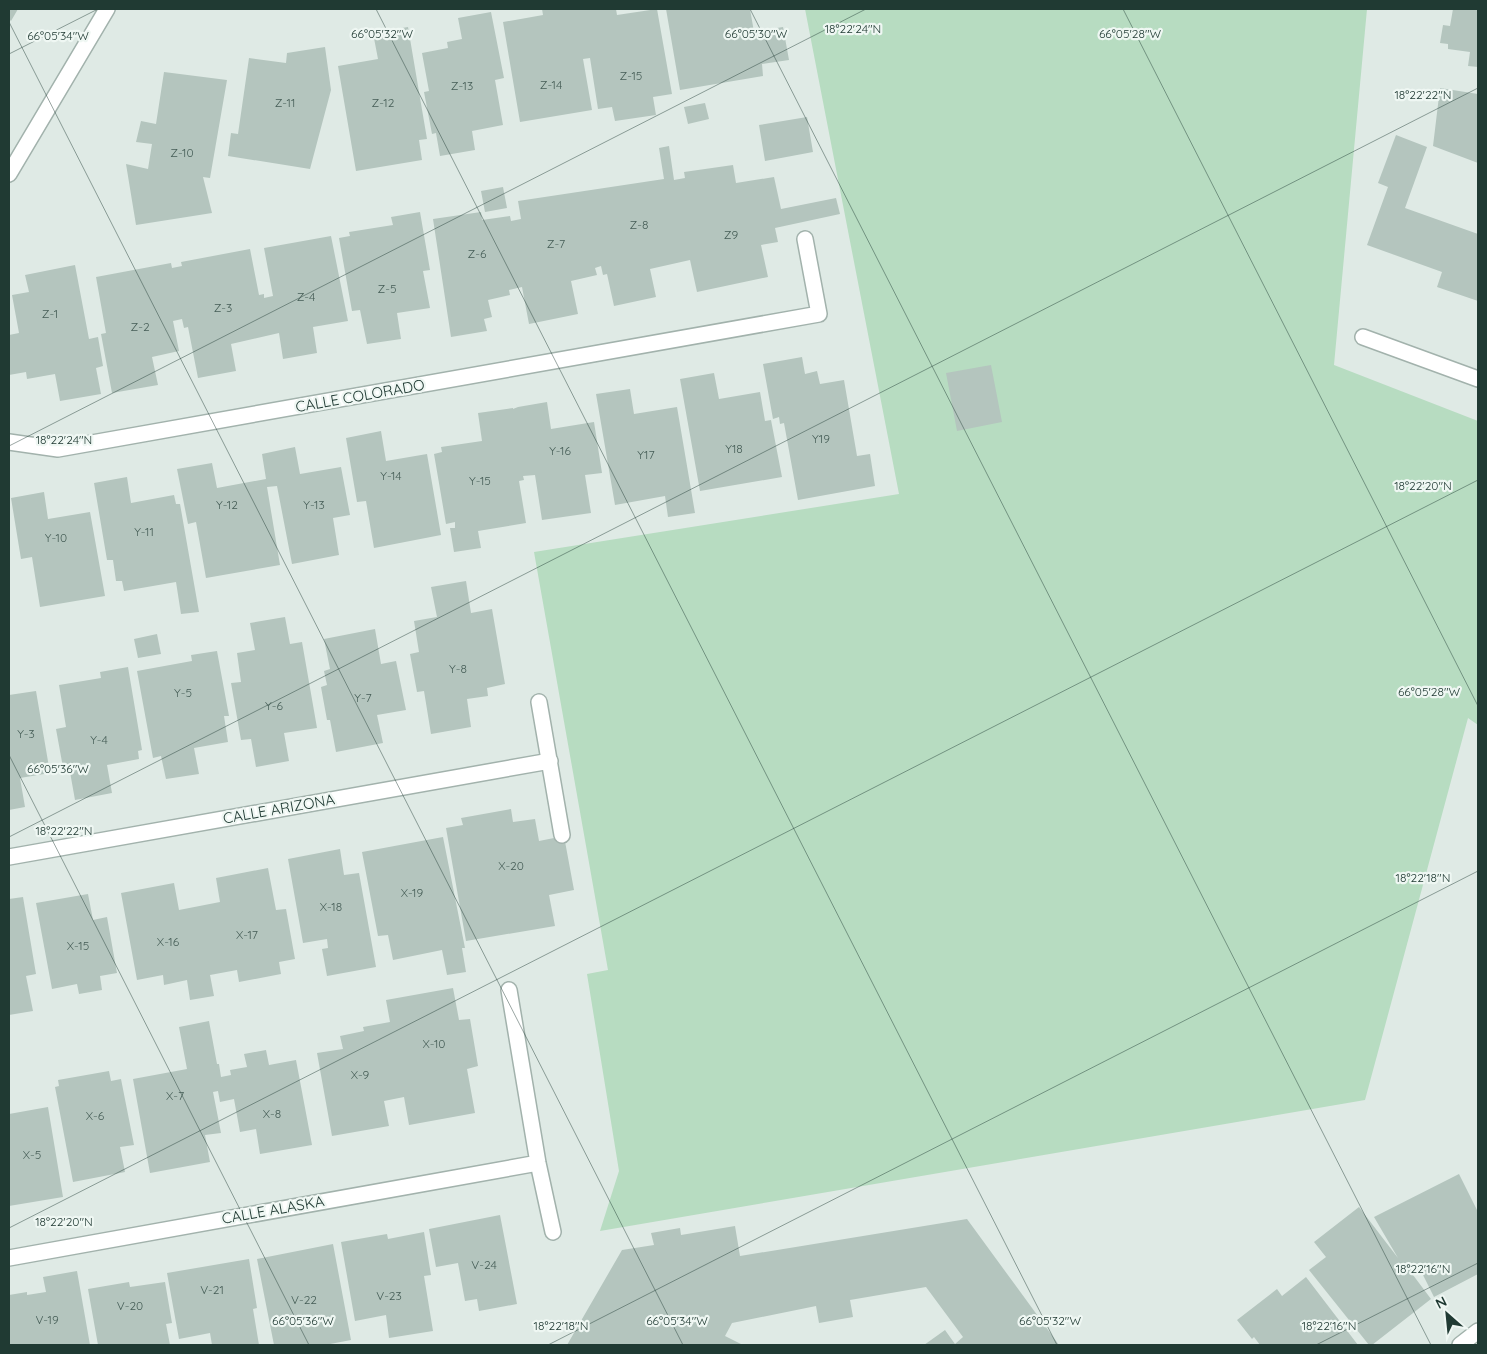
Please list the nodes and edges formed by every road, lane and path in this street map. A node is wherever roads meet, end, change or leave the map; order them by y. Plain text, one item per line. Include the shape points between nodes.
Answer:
1 (107, 9) edge
2 (9, 174) edge
3 (805, 239) dead end
4 (1363, 337) dead end
5 (1478, 379) edge
6 (9, 442) edge
7 (539, 702) dead end
8 (550, 761) junction
9 (562, 835) dead end
10 (9, 857) edge
11 (509, 990) dead end
12 (538, 1162) junction
13 (553, 1232) dead end
14 (9, 1258) edge
15 (1478, 1331) edge
16 (1460, 1345) edge

1 - 2 street
3 - 6 street, CALLE COLORADO via 818,314 58,449
4 - 5 street
7 - 8 street
8 - 9 street
8 - 10 street, CALLE ARIZONA
11 - 12 street
12 - 13 street
12 - 14 street, CALLE ALASKA
15 - 16 street

